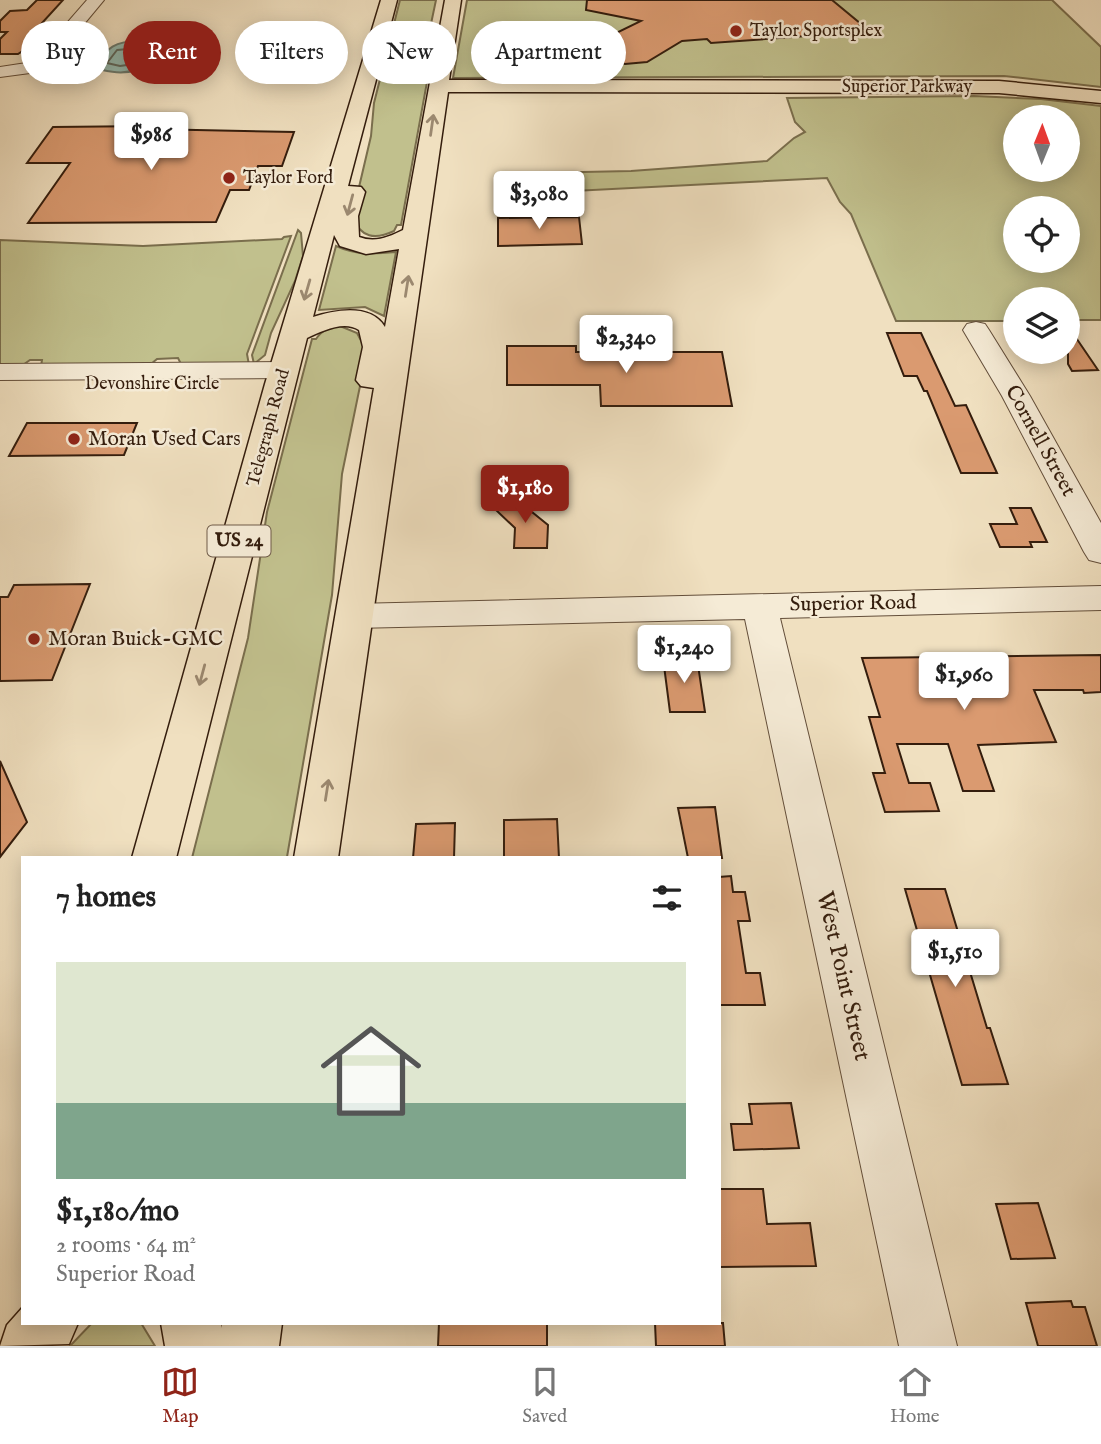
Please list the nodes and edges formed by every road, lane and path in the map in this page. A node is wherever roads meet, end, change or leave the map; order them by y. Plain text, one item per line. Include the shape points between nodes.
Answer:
1 (96, 0) edge
2 (389, 0) edge
3 (441, 0) edge
4 (453, 0) edge
5 (436, 21) edge
6 (450, 21) edge
7 (0, 72) edge
8 (438, 84) edge
9 (437, 91) junction
10 (1101, 97) edge
11 (357, 116) junction
12 (416, 233) junction
13 (976, 330) dead end
14 (294, 334) junction
15 (282, 377) junction
16 (14, 378) edge
17 (364, 552) junction
18 (1101, 552) edge
19 (233, 560) junction
20 (1101, 598) edge
21 (760, 606) junction
22 (354, 616) junction
23 (156, 856) edge
24 (181, 856) edge
25 (316, 856) edge
26 (30, 1325) edge
27 (46, 1325) edge
28 (191, 1325) edge
29 (251, 1325) edge
30 (26, 1346) edge
31 (195, 1346) edge
32 (248, 1346) edge
33 (928, 1346) edge

1 - 7 street via 39,67
2 - 11 main road, Telegraph Road / US 24
3 - 5 main road
4 - 6 main road
8 - 9 main road
9 - 10 main road, Superior Parkway via 602,94 713,88 999,87
12 -> 9 main road
11 -> 12 main road via 366,144 345,234 354,244 374,247
11 -> 14 main road, Telegraph Road / US 24
17 -> 12 main road
13 - 18 street, Cornell Street
14 - 15 main road, Telegraph Road / US 24
14 - 17 main road via 336,318 363,321 376,334 378,346 352,480 350,517
15 - 16 street, Devonshire Circle
15 - 19 main road, Telegraph Road / US 24
17 - 22 main road
19 -> 23 main road, Telegraph Road / US 24
19 - 24 main road via 236,636
20 - 21 street, Superior Road
21 - 22 street, Superior Road
21 - 33 street, West Point Street
25 -> 22 main road
26 - 30 main road
27 - 30 main road
28 - 31 main road
29 - 32 main road

